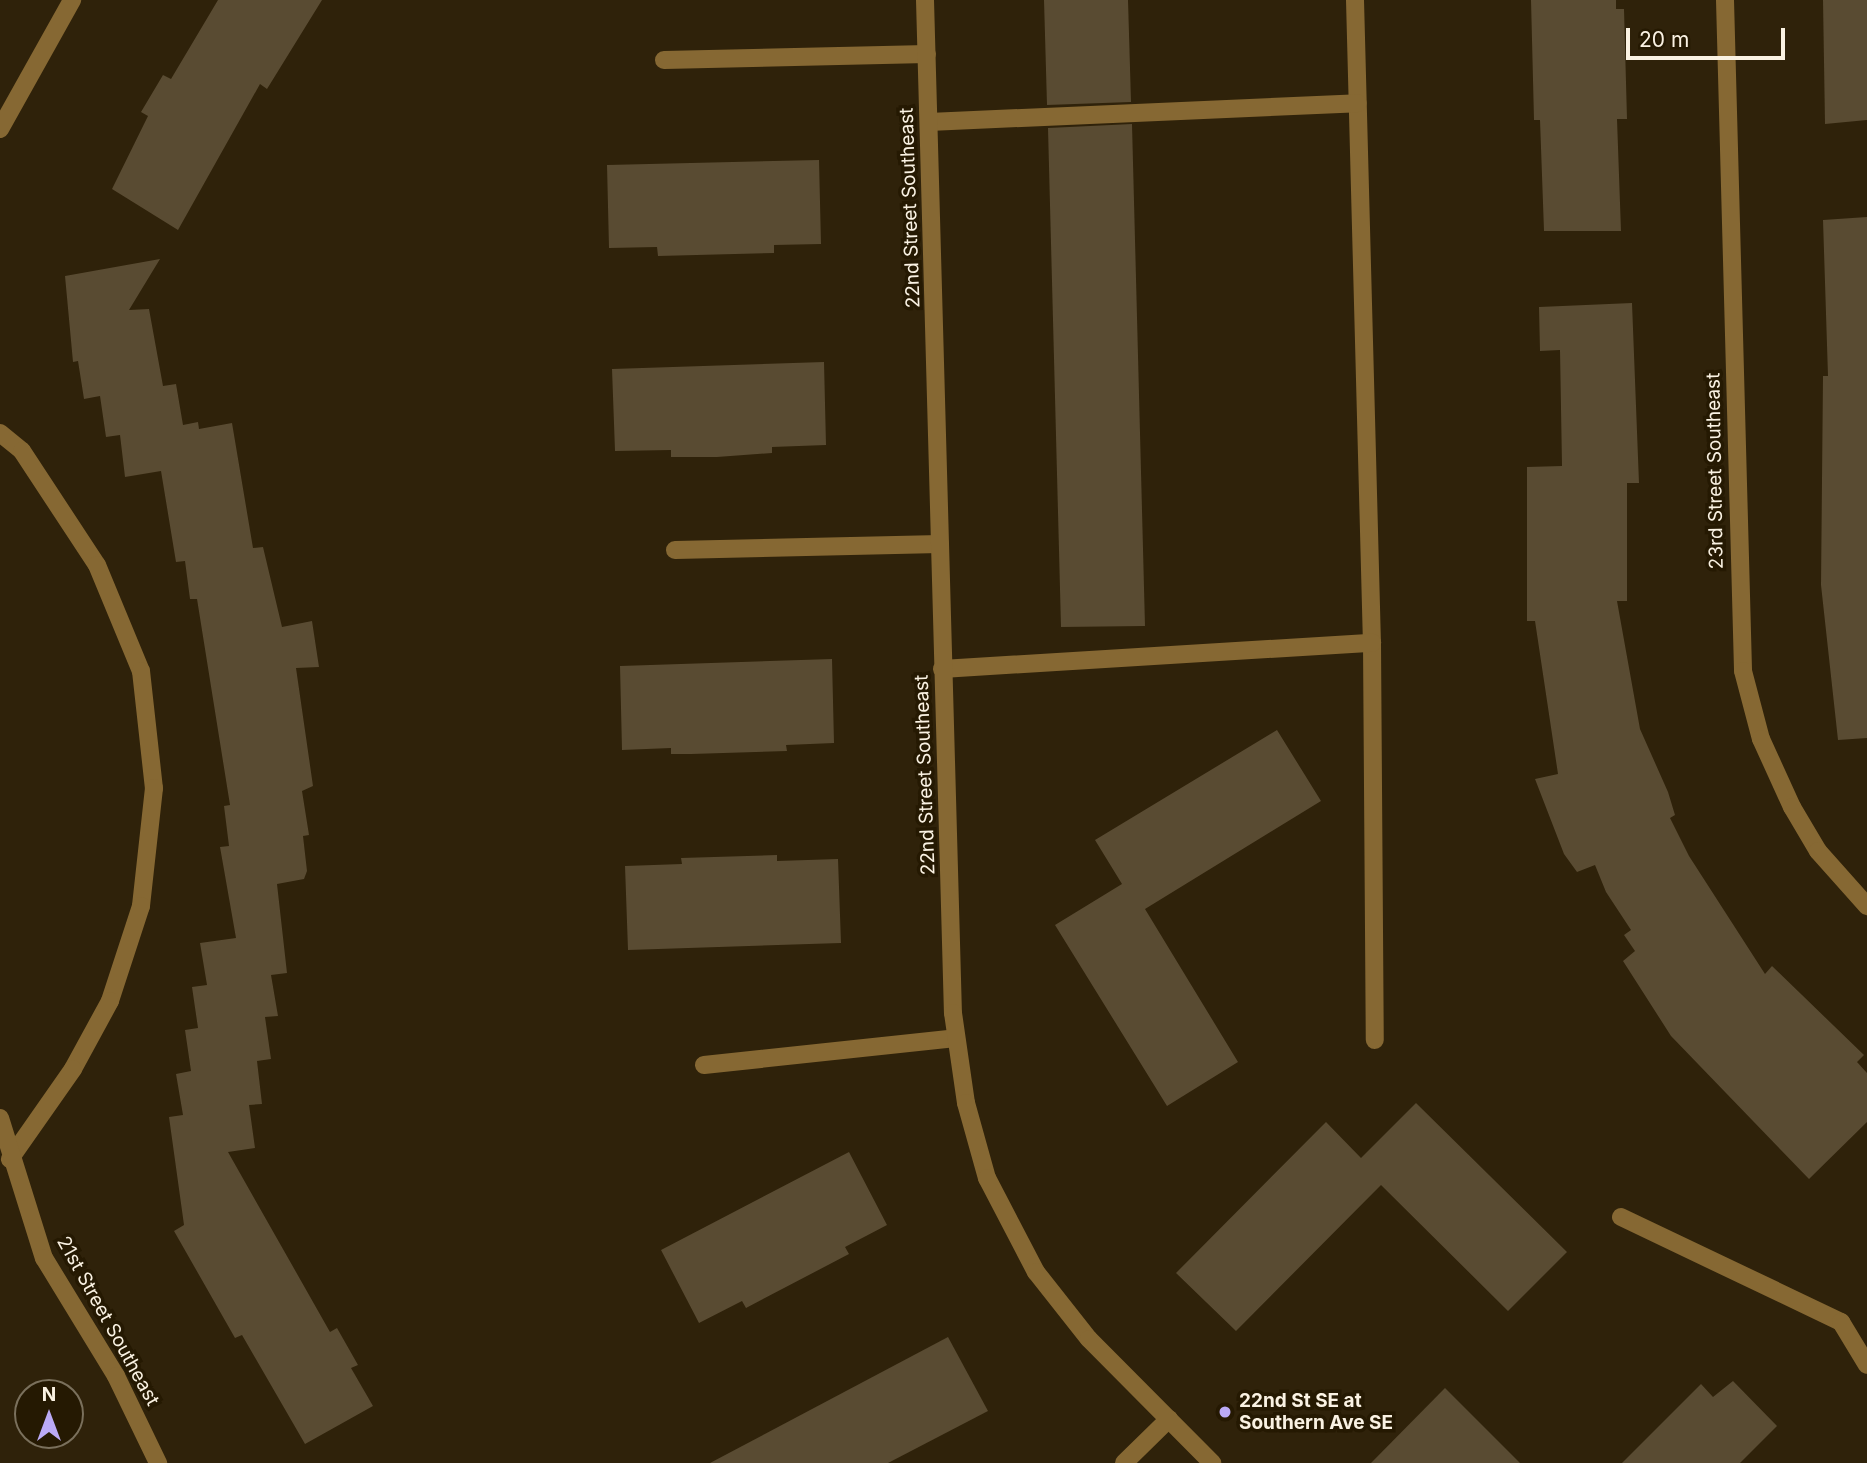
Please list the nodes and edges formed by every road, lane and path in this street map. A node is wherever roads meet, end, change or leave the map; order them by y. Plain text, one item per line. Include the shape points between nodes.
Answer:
1 (72, 0) edge
2 (925, 0) edge
3 (1355, 0) edge
4 (1725, 0) edge
5 (927, 54) junction
6 (664, 60) dead end
7 (1358, 103) junction
8 (929, 122) junction
9 (0, 129) edge
10 (0, 433) edge
11 (940, 544) junction
12 (675, 550) dead end
13 (1372, 643) junction
14 (942, 669) junction
15 (1867, 906) edge
16 (956, 1038) junction
17 (1375, 1040) dead end
18 (704, 1065) dead end
19 (0, 1118) edge
20 (10, 1159) junction
21 (1621, 1217) dead end
22 (1867, 1365) edge
23 (1169, 1419) junction
24 (158, 1463) edge
25 (1124, 1463) edge
26 (1212, 1463) edge

1 - 9 street
2 - 5 street, 22nd Street Southeast
3 - 7 street
4 - 15 street, 23rd Street Southeast via 1743,671 1761,739 1792,807 1818,851
5 - 6 street
5 - 8 street, 22nd Street Southeast
7 - 8 street
7 - 13 street
8 - 11 street, 22nd Street Southeast
10 - 20 street via 22,452 97,565 141,671 154,788 141,906 110,1001 73,1069
11 - 12 street
11 - 14 street, 22nd Street Southeast
13 - 14 street
13 - 17 street
14 - 16 street, 22nd Street Southeast
16 - 18 street
16 - 23 street, 22nd Street Southeast via 978,1149 1010,1229 1048,1288 1089,1339
19 - 20 street, 21st Street Southeast
20 - 24 street, 21st Street Southeast via 44,1258 116,1376
21 - 22 street via 1841,1322
23 - 25 street
23 - 26 street, 22nd Street Southeast

